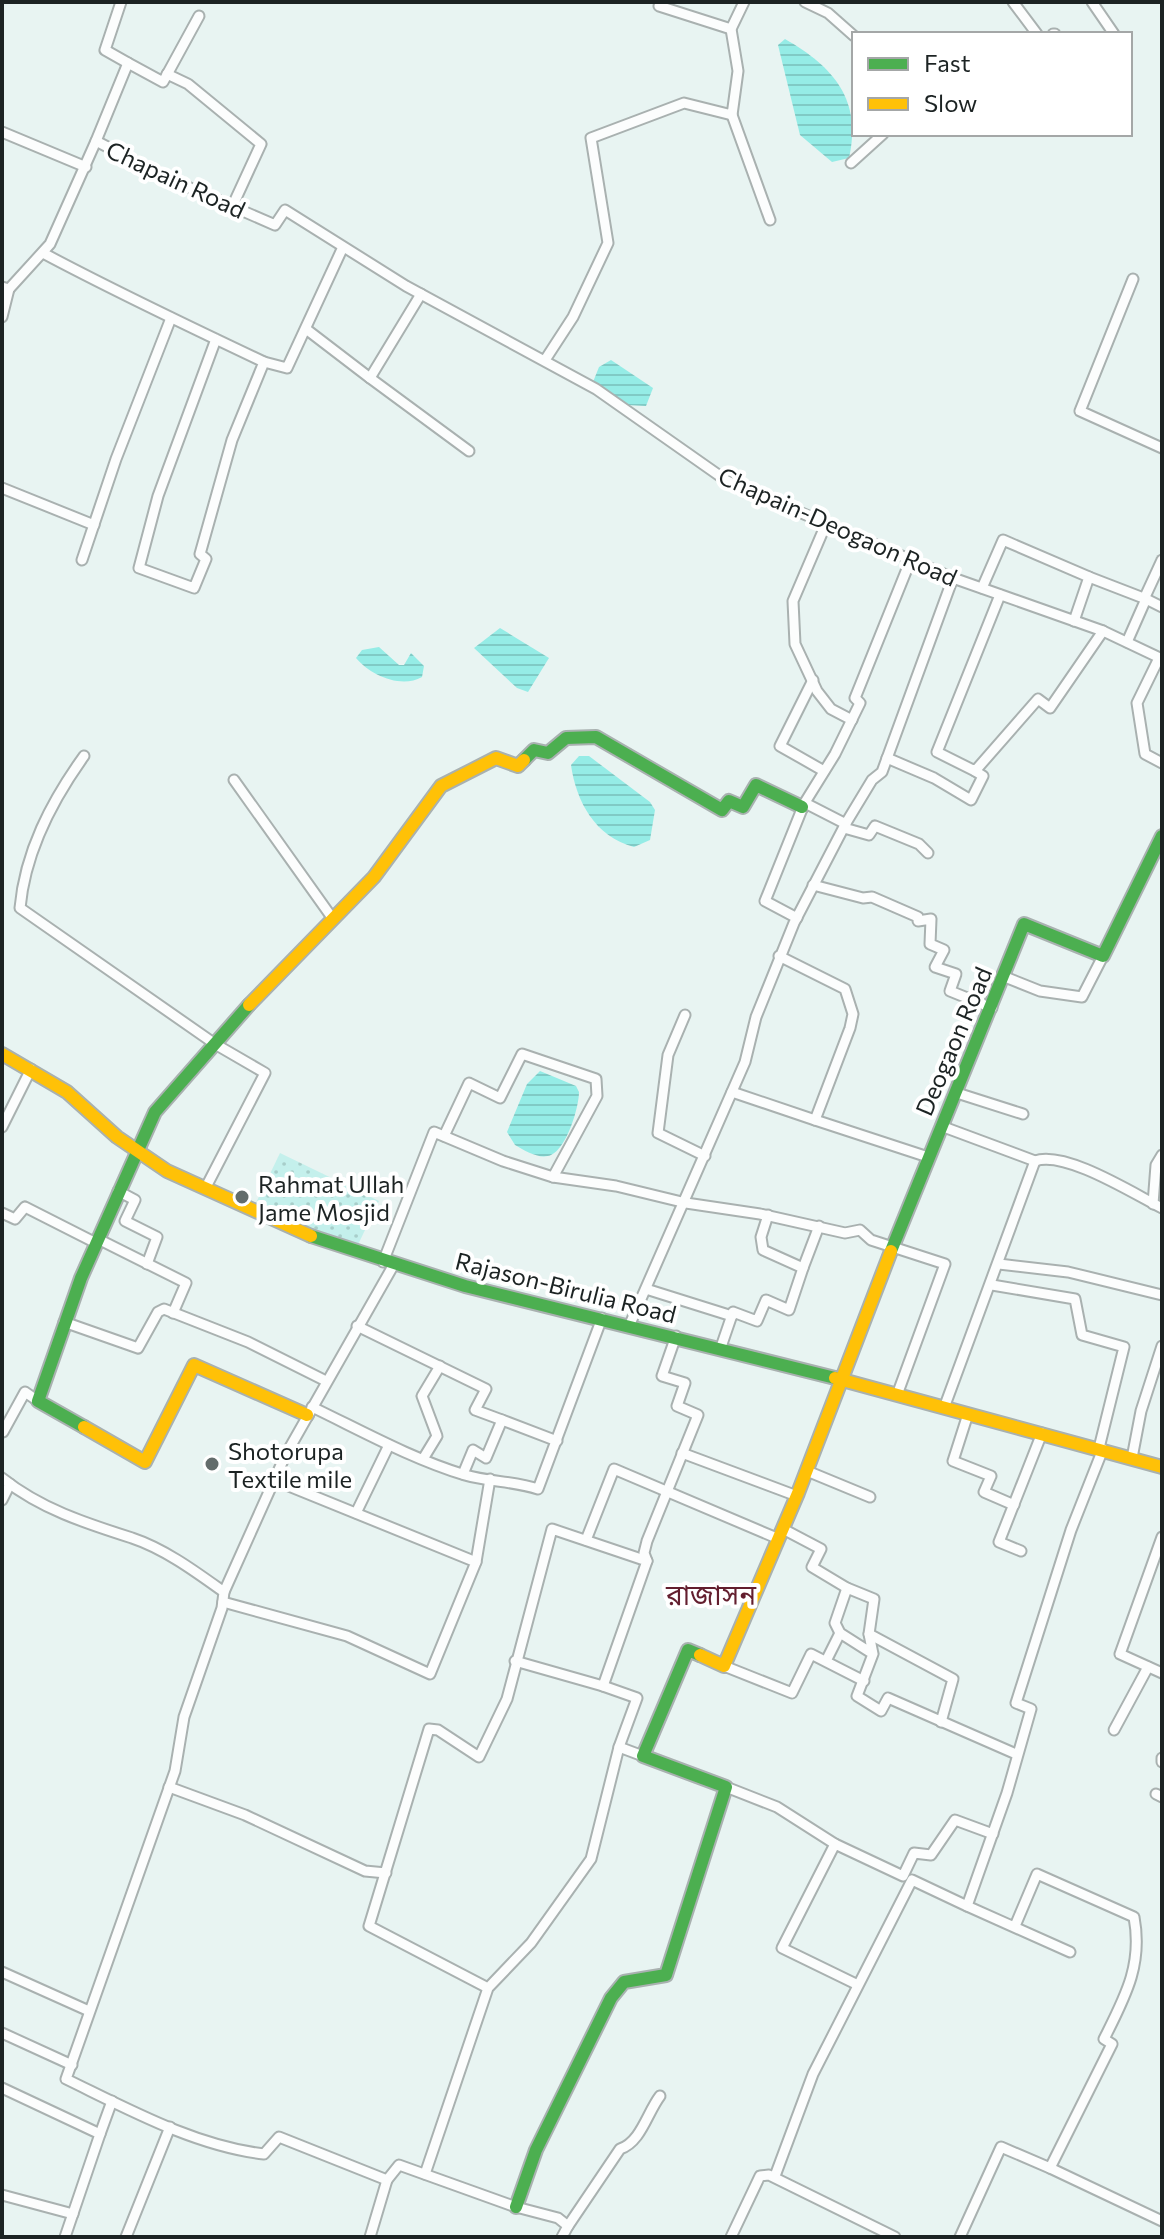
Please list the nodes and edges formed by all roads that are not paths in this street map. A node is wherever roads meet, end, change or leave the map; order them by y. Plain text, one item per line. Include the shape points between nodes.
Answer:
1 (121, 2) edge
2 (661, 2) edge
3 (744, 2) edge
4 (805, 2) edge
5 (1013, 2) edge
6 (1092, 2) edge
7 (199, 16) dead end
8 (731, 29) junction
9 (1036, 32) edge
10 (1113, 32) edge
11 (852, 34) edge
12 (128, 63) junction
13 (167, 74) junction
14 (732, 115) junction
15 (2, 132) edge
16 (881, 136) edge
17 (96, 141) junction
18 (851, 163) dead end
19 (86, 167) junction
20 (232, 207) junction
21 (770, 220) dead end
22 (343, 247) junction
23 (43, 253) junction
24 (1133, 279) dead end
25 (406, 286) joint
26 (6, 288) edge
27 (421, 294) junction
28 (2, 317) edge
29 (171, 318) junction
30 (306, 329) junction
31 (216, 339) junction
32 (545, 360) junction
33 (264, 362) junction
34 (370, 378) junction
35 (1162, 448) edge
36 (469, 451) dead end
37 (2, 488) edge
38 (826, 524) junction
39 (94, 525) junction
40 (911, 559) junction
41 (82, 560) dead end
42 (1162, 560) edge
43 (1089, 577) junction
44 (953, 578) junction
45 (982, 588) junction
46 (1000, 595) junction
47 (1145, 599) junction
48 (1162, 607) edge
49 (1074, 621) junction
50 (1103, 631) junction
51 (1127, 642) junction
52 (1161, 659) edge
53 (813, 680) junction
54 (852, 720) junction
55 (84, 756) dead end
56 (887, 758) junction
57 (1162, 763) edge
58 (824, 771) junction
59 (975, 771) junction
60 (234, 780) dead end
61 (804, 805) junction
62 (845, 826) junction
63 (1162, 836) edge
64 (928, 853) dead end
65 (813, 885) junction
66 (797, 918) junction
67 (333, 919) junction
68 (779, 956) junction
69 (1103, 956) junction
70 (1005, 977) junction
71 (992, 1008) junction
72 (685, 1015) dead end
73 (215, 1044) junction
74 (2, 1054) edge
75 (31, 1069) junction
76 (732, 1092) junction
77 (957, 1093) junction
78 (1023, 1114) dead end
79 (815, 1120) junction
80 (941, 1126) junction
81 (2, 1127) edge
82 (444, 1136) junction
83 (136, 1149) junction
84 (1162, 1155) edge
85 (705, 1156) junction
86 (928, 1157) junction
87 (1035, 1161) junction
88 (553, 1177) junction
89 (205, 1189) junction
90 (118, 1191) junction
91 (686, 1203) junction
92 (1158, 1206) edge
93 (2, 1213) edge
94 (768, 1215) junction
95 (819, 1226) junction
96 (97, 1241) junction
97 (893, 1245) junction
98 (147, 1264) junction
99 (388, 1264) junction
100 (999, 1264) junction
101 (803, 1268) junction
102 (992, 1285) junction
103 (646, 1289) junction
104 (1162, 1295) edge
105 (173, 1313) junction
106 (732, 1316) junction
107 (602, 1318) junction
108 (64, 1322) junction
109 (630, 1324) junction
110 (357, 1326) junction
111 (676, 1336) junction
112 (1162, 1346) edge
113 (721, 1347) junction
114 (440, 1366) junction
115 (843, 1379) junction
116 (326, 1381) junction
117 (897, 1395) junction
118 (38, 1401) junction
119 (944, 1408) junction
120 (310, 1411) junction
121 (968, 1414) junction
122 (502, 1420) junction
123 (3, 1432) edge
124 (1042, 1433) junction
125 (557, 1441) junction
126 (389, 1445) junction
127 (1101, 1448) junction
128 (682, 1453) junction
129 (1132, 1458) junction
130 (423, 1459) junction
131 (1162, 1467) edge
132 (807, 1471) junction
133 (463, 1474) junction
134 (490, 1479) junction
135 (274, 1480) junction
136 (6, 1481) edge
137 (668, 1489) junction
138 (797, 1496) junction
139 (870, 1497) dead end
140 (2, 1500) edge
141 (1014, 1505) junction
142 (356, 1513) junction
143 (781, 1534) junction
144 (1162, 1537) edge
145 (586, 1540) junction
146 (1021, 1551) dead end
147 (647, 1561) junction
148 (476, 1562) junction
149 (847, 1588) junction
150 (224, 1597) junction
151 (840, 1633) junction
152 (869, 1634) junction
153 (873, 1654) junction
154 (515, 1661) junction
155 (826, 1661) junction
156 (724, 1666) junction
157 (1148, 1667) junction
158 (1162, 1673) edge
159 (864, 1681) junction
160 (603, 1686) junction
161 (941, 1722) junction
162 (1114, 1730) dead end
163 (619, 1747) junction
164 (1016, 1754) junction
165 (643, 1756) junction
166 (169, 1787) junction
167 (726, 1787) junction
168 (993, 1834) junction
169 (835, 1844) junction
170 (386, 1873) junction
171 (907, 1878) junction
172 (967, 1906) junction
173 (1015, 1926) junction
174 (1070, 1952) dead end
175 (2, 1972) edge
176 (856, 1984) junction
177 (488, 1988) junction
178 (89, 2011) junction
179 (2, 2033) edge
180 (72, 2065) junction
181 (2, 2088) edge
182 (660, 2096) dead end
183 (112, 2101) junction
184 (170, 2127) junction
185 (100, 2134) junction
186 (1050, 2168) junction
187 (425, 2174) junction
188 (775, 2176) junction
189 (387, 2180) junction
190 (2, 2195) edge
191 (516, 2207) junction
192 (73, 2214) junction
193 (1162, 2221) edge
194 (568, 2226) junction
195 (65, 2237) edge
196 (126, 2237) edge
197 (370, 2237) edge
198 (562, 2237) edge
199 (731, 2237) edge
200 (895, 2237) edge
201 (960, 2237) edge

1 - 12 street via 105,50
2 - 8 street via 659,6
3 - 8 street
4 - 11 street
5 - 9 street
6 - 10 street
7 - 13 street
8 - 14 street via 738,71
12 - 13 street via 163,82
12 - 17 street
13 - 20 street via 188,84 261,144
14 - 21 street
14 - 32 street via 684,103 591,138 608,243 573,317
15 - 19 street
16 - 18 street
17 - 19 street, Chapain Road
17 - 20 street, Chapain Road
19 - 23 street, Chapain Road
20 - 22 street, Chapain Road via 275,225 285,210
22 - 25 street, Chapain Road
22 - 30 street
23 - 26 street, Chapain Road
23 - 29 street
24 - 35 street via 1080,411
25 - 27 street, Chapain-Deogaon Road
26 - 28 street
27 - 32 street, Chapain-Deogaon Road
27 - 34 street
29 - 31 street
29 - 39 street
30 - 33 street via 287,368
30 - 34 street
31 - 33 street
31 - 33 street via 158,496 139,568 194,588 206,559 200,554 232,440
32 - 38 street, Chapain-Deogaon Road via 596,389 727,481
34 - 36 street
37 - 39 street
38 - 40 street, Chapain-Deogaon Road
38 - 53 street via 793,601 795,644
39 - 41 street
40 - 44 street, Chapain-Deogaon Road
40 - 54 street via 855,698 860,703
42 - 47 street
43 - 45 street via 1003,540
43 - 47 street
43 - 49 street
44 - 45 street, Chapain-Deogaon Road
44 - 56 street
45 - 46 street, Chapain-Deogaon Road
46 - 49 street, Chapain-Deogaon Road
46 - 59 street via 937,752
47 - 48 street
47 - 51 street
49 - 50 street, Chapain-Deogaon Road
50 - 51 street, Chapain-Deogaon Road
50 - 59 street via 1050,708 1038,699
51 - 52 street, Chapain-Deogaon Road
52 - 57 street via 1137,703 1145,754
53 - 54 street via 831,709
53 - 58 street via 780,746
54 - 58 street
55 - 73 street via 33,845 20,908
56 - 59 street via 971,800 983,776
56 - 62 street
58 - 61 street
60 - 67 street
61 - 62 street
61 - 66 street via 765,901
61 - 67 street via 756,785 743,807 729,801 722,810 596,737 566,738 548,753 534,750 518,766 496,758 441,786 390,859
62 - 64 street via 869,835 875,826
62 - 65 street
63 - 69 street
65 - 66 street
65 - 71 street via 872,897 918,921 931,919 930,944 944,950 935,967 956,974 950,991
66 - 68 street
67 - 73 street
68 - 76 street
68 - 79 street via 845,989 853,1014
69 - 70 street via 1082,997 1040,991
69 - 70 street, Deogaon Road via 1024,924
70 - 71 street, Deogaon Road
71 - 77 street, Deogaon Road
72 - 85 street via 668,1055 658,1133
73 - 83 street via 155,1112
73 - 89 street via 265,1073
74 - 75 street, Rajason-Birulia Road
75 - 81 street
75 - 83 street, Rajason-Birulia Road
76 - 79 street
76 - 85 street
77 - 78 street
77 - 80 street, Deogaon Road
79 - 86 street
80 - 86 street, Deogaon Road
80 - 87 street
82 - 88 street
82 - 88 street via 469,1083 500,1098 522,1054 596,1079 597,1096
82 - 99 street via 434,1132
83 - 89 street, Rajason-Birulia Road
83 - 90 street
84 - 92 street via 1156,1165
85 - 91 street
86 - 97 street, Deogaon Road
87 - 92 street via 1044,1158 1081,1167
87 - 100 street
88 - 91 street
89 - 99 street, Rajason-Birulia Road
90 - 96 street
90 - 98 street via 135,1200 125,1221 157,1237
91 - 94 street
91 - 103 street
93 - 96 street via 15,1219 25,1207
94 - 95 street
94 - 101 street via 763,1250
95 - 97 street via 845,1233 860,1230 871,1240
95 - 101 street
96 - 98 street
96 - 108 street
97 - 115 street, Deogaon Road
97 - 117 street via 945,1264
98 - 105 street via 186,1283
99 - 107 street, Rajason-Birulia Road
99 - 110 street
100 - 102 street
100 - 104 street via 1068,1272
101 - 106 street via 789,1310 766,1300 757,1321 733,1312
102 - 119 street
102 - 127 street via 1075,1299 1082,1335 1124,1347
103 - 106 street
103 - 109 street
105 - 108 street via 158,1312 138,1348
105 - 116 street
106 - 113 street
107 - 109 street, Rajason-Birulia Road
107 - 125 street
108 - 118 street
109 - 111 street, Rajason-Birulia Road
110 - 114 street
110 - 116 street
111 - 113 street, Rajason-Birulia Road
111 - 128 street via 662,1376 685,1383 677,1406 698,1415
112 - 129 street
113 - 115 street, Rajason-Birulia Road
114 - 122 street via 486,1389 475,1410
114 - 130 street via 422,1396 437,1436
115 - 117 street, Rajason-Birulia Road
115 - 132 street, Deogaon Road
116 - 120 street
117 - 119 street, Rajason-Birulia Road
118 - 120 street via 145,1462 194,1365
118 - 123 street via 25,1392
119 - 121 street, Rajason-Birulia Road
120 - 126 street
120 - 135 street
121 - 124 street, Rajason-Birulia Road
121 - 141 street via 953,1461 991,1476 984,1492
122 - 125 street
122 - 133 street via 486,1458 473,1450
124 - 127 street, Rajason-Birulia Road
124 - 141 street
125 - 134 street via 538,1489
126 - 130 street
126 - 142 street
127 - 129 street, Rajason-Birulia Road
127 - 164 street via 1016,1703 1031,1709
128 - 137 street
128 - 138 street
129 - 131 street, Rajason-Birulia Road
130 - 133 street
132 - 138 street, Deogaon Road
132 - 139 street
133 - 134 street
134 - 148 street
135 - 142 street
135 - 150 street
136 - 140 street
136 - 150 street via 50,1510 186,1565
137 - 143 street
137 - 145 street via 614,1469
137 - 147 street via 647,1541
138 - 143 street, Deogaon Road
141 - 146 street via 999,1542
142 - 148 street
143 - 149 street via 821,1549 812,1567
143 - 156 street, Deogaon Road
144 - 157 street via 1120,1654
145 - 147 street
145 - 154 street via 552,1529
147 - 160 street
148 - 150 street via 430,1674 347,1636
149 - 151 street via 835,1623
149 - 152 street via 874,1599
150 - 166 street via 196,1678
151 - 153 street
151 - 155 street
152 - 153 street
152 - 161 street via 953,1679
153 - 159 street
154 - 160 street
154 - 170 street via 507,1699 482,1756 429,1729
155 - 156 street via 811,1654 792,1693
155 - 159 street
156 - 165 street via 688,1650
157 - 158 street
157 - 162 street
159 - 161 street via 857,1696 881,1711 888,1698
160 - 163 street via 637,1698
161 - 164 street
163 - 165 street
163 - 177 street via 591,1859 531,1943
164 - 168 street
165 - 167 street
166 - 170 street via 245,1815 365,1871
166 - 178 street
167 - 169 street via 777,1807
167 - 191 street via 666,1975 624,1982 611,1998 542,2137
168 - 171 street via 955,1820 931,1855 914,1853
168 - 172 street
169 - 171 street
169 - 176 street via 782,1948
170 - 177 street via 369,1926
171 - 172 street
171 - 176 street
172 - 173 street
173 - 174 street
173 - 186 street via 1037,1874 1134,1917 1140,1946 1128,1990 1104,2039 1112,2044
175 - 178 street
176 - 188 street via 813,2074
177 - 187 street
178 - 180 street
179 - 180 street
180 - 183 street via 66,2079
181 - 185 street
182 - 194 street
183 - 184 street
183 - 185 street
184 - 189 street via 264,2154 279,2137
184 - 196 street
185 - 192 street
186 - 193 street
186 - 201 street via 1001,2147
187 - 189 street via 399,2165
187 - 191 street
188 - 199 street via 760,2176
188 - 200 street
189 - 197 street
190 - 192 street
191 - 194 street via 558,2218
192 - 195 street
194 - 198 street

